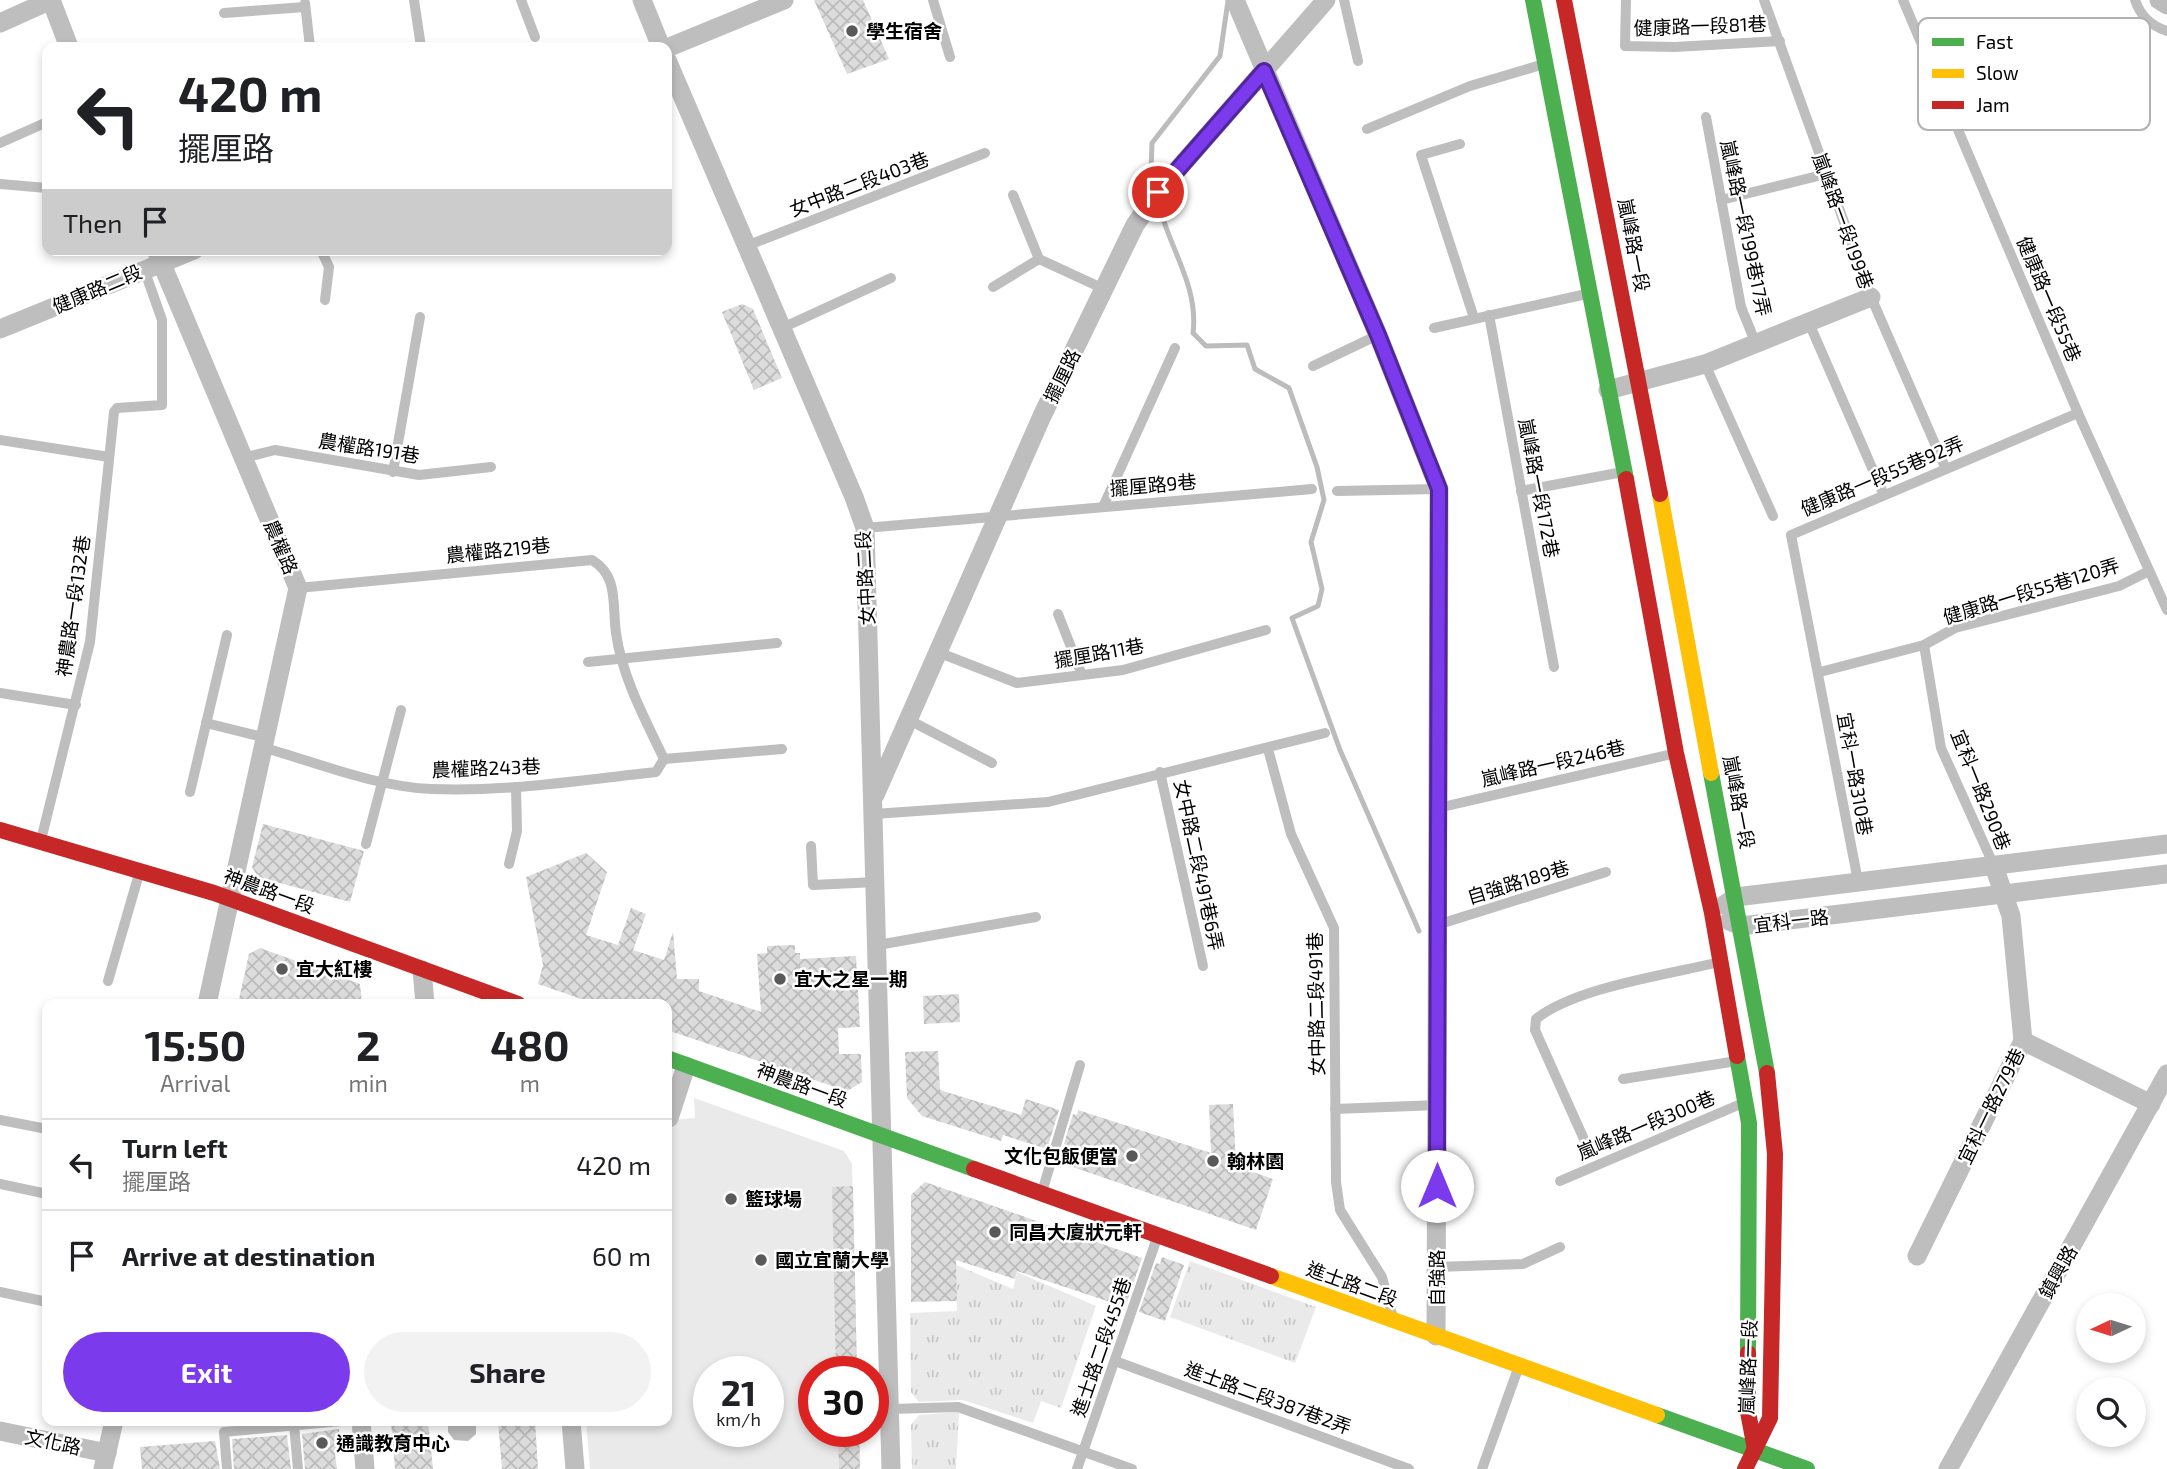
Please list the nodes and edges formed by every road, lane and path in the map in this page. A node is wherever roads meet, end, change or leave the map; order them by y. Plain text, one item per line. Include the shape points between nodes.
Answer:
1 (51, 0) edge
2 (414, 0) edge
3 (521, 0) edge
4 (642, 0) edge
5 (784, 0) edge
6 (933, 0) edge
7 (1235, 0) edge
8 (1326, 0) edge
9 (1343, 0) edge
10 (1533, 0) edge
11 (1564, 0) edge
12 (1626, 0) edge
13 (1764, 0) edge
14 (1903, 0) edge
15 (2135, 0) edge
16 (305, 3) edge
17 (224, 13) dead end
18 (2146, 18) edge
19 (2150, 21) edge
20 (0, 23) edge
21 (2167, 31) edge
22 (1918, 35) edge
23 (536, 37) dead end
24 (1780, 41) junction
25 (67, 42) edge
26 (309, 42) edge
27 (420, 42) edge
28 (659, 42) edge
29 (672, 46) edge
30 (950, 57) dead end
31 (1358, 61) dead end
32 (1544, 64) junction
33 (1264, 71) junction
34 (672, 72) edge
35 (1706, 117) dead end
36 (42, 124) edge
37 (1367, 130) dead end
38 (1958, 130) edge
39 (0, 143) edge
40 (1460, 144) dead end
41 (985, 153) dead end
42 (1826, 174) junction
43 (0, 184) edge
44 (42, 188) edge
45 (1013, 195) dead end
46 (1721, 201) junction
47 (746, 247) junction
48 (324, 256) edge
49 (157, 258) edge
50 (1039, 260) junction
51 (891, 278) dead end
52 (993, 287) dead end
53 (1104, 289) junction
54 (1592, 292) junction
55 (1871, 297) junction
56 (325, 300) dead end
57 (1489, 316) junction
58 (421, 317) dead end
59 (1474, 318) junction
60 (1809, 323) junction
61 (782, 327) junction
62 (1434, 328) dead end
63 (0, 329) edge
64 (1378, 335) junction
65 (1756, 344) junction
66 (1175, 348) dead end
67 (1705, 364) junction
68 (1313, 366) dead end
69 (1639, 384) junction
70 (1608, 390) junction
71 (2078, 413) junction
72 (0, 440) edge
73 (109, 457) junction
74 (243, 458) junction
75 (491, 467) dead end
76 (1945, 467) junction
77 (393, 471) junction
78 (1623, 472) junction
79 (1312, 489) dead end
80 (1439, 489) junction
81 (1337, 491) dead end
82 (1521, 491) junction
83 (1883, 493) junction
84 (1102, 507) junction
85 (997, 516) junction
86 (1773, 516) dead end
87 (865, 528) junction
88 (2149, 571) junction
89 (298, 588) junction
90 (2167, 610) edge
91 (1058, 614) dead end
92 (1266, 630) dead end
93 (227, 635) dead end
94 (777, 643) dead end
95 (1924, 645) junction
96 (940, 653) junction
97 (622, 660) junction
98 (588, 662) dead end
99 (1554, 667) dead end
100 (1819, 672) junction
101 (1082, 675) junction
102 (0, 693) edge
103 (76, 705) junction
104 (401, 710) dead end
105 (909, 720) junction
106 (206, 723) junction
107 (1325, 733) dead end
108 (266, 743) junction
109 (782, 749) dead end
110 (1268, 749) junction
111 (1676, 753) junction
112 (664, 759) junction
113 (992, 763) dead end
114 (1160, 772) junction
115 (381, 780) junction
116 (516, 787) junction
117 (190, 792) dead end
118 (874, 807) junction
119 (1437, 808) junction
120 (0, 830) edge
121 (40, 841) junction
122 (366, 844) dead end
123 (2167, 844) edge
124 (811, 846) dead end
125 (509, 864) dead end
126 (1994, 866) junction
127 (140, 871) junction
128 (1606, 872) dead end
129 (2167, 874) edge
130 (1857, 881) junction
131 (876, 882) junction
132 (2005, 896) junction
133 (1736, 897) junction
134 (231, 900) junction
135 (1712, 914) junction
136 (1036, 918) dead end
137 (1440, 924) junction
138 (1741, 926) junction
139 (878, 945) junction
140 (1719, 962) junction
141 (1202, 966) dead end
142 (422, 970) junction
143 (108, 981) dead end
144 (208, 999) edge
145 (425, 999) edge
146 (504, 999) edge
147 (2023, 1041) junction
148 (672, 1060) edge
149 (1738, 1061) junction
150 (1080, 1065) dead end
151 (687, 1066) junction
152 (2167, 1074) edge
153 (1623, 1079) dead end
154 (1745, 1102) junction
155 (2151, 1104) junction
156 (1438, 1105) junction
157 (672, 1109) edge
158 (1335, 1109) junction
159 (0, 1120) edge
160 (42, 1128) edge
161 (884, 1136) junction
162 (1587, 1146) dead end
163 (1560, 1181) dead end
164 (0, 1184) edge
165 (42, 1193) edge
166 (1042, 1193) junction
167 (1158, 1236) junction
168 (1560, 1247) dead end
169 (1917, 1256) dead end
170 (1437, 1267) junction
171 (0, 1292) edge
172 (42, 1301) edge
173 (1394, 1321) junction
174 (1436, 1336) junction
175 (1115, 1361) junction
176 (1519, 1365) junction
177 (891, 1409) junction
178 (113, 1426) edge
179 (284, 1426) edge
180 (294, 1426) edge
181 (361, 1426) edge
182 (571, 1426) edge
183 (0, 1431) edge
184 (1755, 1449) junction
185 (1083, 1451) junction
186 (105, 1461) edge
187 (227, 1469) edge
188 (298, 1469) edge
189 (365, 1469) edge
190 (575, 1469) edge
191 (891, 1469) edge
192 (1077, 1469) edge
193 (1132, 1469) edge
194 (1409, 1469) edge
195 (1482, 1469) edge
196 (1745, 1469) edge
197 (1807, 1469) edge
198 (1948, 1469) edge

1 - 20 street
1 - 25 street
2 - 27 lane
3 - 23 lane
4 - 28 street
5 - 29 street
6 - 30 lane
7 - 33 street, 自強路
8 - 33 street, 擺厘路
9 - 31 lane
10 - 32 main road, 嵐峰路一段
11 - 69 main road, 嵐峰路一段
12 - 24 lane, 健康路一段81巷 via 1625,46
13 - 24 lane, 嵐峰路一段199巷
14 - 22 lane, 健康路一段55巷
15 - 18 lane
16 - 17 lane
16 - 26 lane
19 - 21 lane
24 - 42 lane, 嵐峰路一段199巷
32 - 37 lane via 1470,86
32 - 54 main road, 嵐峰路一段
33 - 53 street, 擺厘路 via 1158,192 1135,225
33 - 64 street, 自強路
34 - 47 street, 女中路二段
35 - 46 lane, 嵐峰路一段199巷17弄
36 - 39 lane
38 - 71 lane, 健康路一段55巷
40 - 59 lane via 1421,155
41 - 47 lane, 女中路二段403巷
42 - 46 lane
42 - 55 lane, 嵐峰路一段199巷
43 - 44 lane
45 - 50 lane
46 - 65 lane, 嵐峰路一段199巷17弄 via 1741,307
47 - 61 street, 女中路二段
48 - 56 lane via 329,267
49 - 63 street, 健康路二段
49 - 73 lane, 神農路一段132巷 via 162,405 117,408
49 - 74 street, 農權路
50 - 52 lane
50 - 53 lane
51 - 61 lane
53 - 85 street, 擺厘路
54 - 57 lane
54 - 70 main road, 嵐峰路一段
55 - 60 street, 嵐峰路一段199巷
55 - 76 lane
57 - 59 lane
57 - 82 lane, 嵐峰路一段172巷
58 - 77 lane
59 - 62 lane
60 - 65 street, 嵐峰路一段199巷
60 - 83 lane
61 - 87 street, 女中路二段
64 - 68 lane
64 - 80 street, 自強路
65 - 67 street, 嵐峰路一段199巷
66 - 84 lane
67 - 69 street, 嵐峰路一段199巷
67 - 86 lane
69 - 70 street, 嵐峰路一段199巷
69 - 133 main road, 嵐峰路一段
70 - 78 main road, 嵐峰路一段
71 - 76 lane, 健康路一段55巷92弄
71 - 88 lane, 健康路一段55巷
72 - 73 lane
73 - 103 lane, 神農路一段132巷 via 90,642
74 - 77 lane, 農權路191巷 via 275,450
74 - 89 street, 農權路
75 - 77 lane, 農權路191巷 via 419,475
76 - 83 lane, 健康路一段55巷92弄
78 - 82 lane
78 - 111 main road, 嵐峰路一段
79 - 84 lane, 擺厘路9巷
80 - 81 lane
80 - 119 street, 自強路
82 - 99 lane, 嵐峰路一段172巷
83 - 100 lane, 健康路一段55巷92弄 via 1791,535
84 - 85 lane, 擺厘路9巷
85 - 87 lane, 擺厘路9巷
85 - 96 street, 擺厘路
87 - 118 street, 女中路二段
88 - 90 lane, 健康路一段55巷
88 - 95 lane, 健康路一段55巷120弄 via 2119,586 1955,628
89 - 97 lane, 農權路219巷 via 592,560 603,566 612,580
89 - 108 street, 農權路
91 - 101 lane
92 - 101 lane, 擺厘路11巷 via 1123,670
93 - 106 lane
94 - 97 lane
95 - 100 lane, 健康路一段55巷120弄
95 - 126 lane, 宜科一路290巷 via 1941,748
96 - 101 lane, 擺厘路11巷 via 1017,683
96 - 105 street, 擺厘路
97 - 98 lane
97 - 112 lane
100 - 130 lane, 宜科一路310巷
102 - 103 lane
103 - 121 lane, 神農路一段132巷
104 - 115 lane
105 - 113 lane
105 - 118 street, 擺厘路
106 - 108 lane, 農權路243巷
106 - 117 lane
107 - 110 lane
108 - 115 lane, 農權路243巷
108 - 134 street, 農權路
109 - 112 lane
110 - 114 lane
110 - 158 lane, 女中路二段491巷 via 1291,834 1334,929
111 - 119 lane, 嵐峰路一段246巷
111 - 135 main road, 嵐峰路一段
112 - 116 lane, 農權路243巷 via 656,772
114 - 118 lane via 1048,802
114 - 141 lane, 女中路二段491巷6弄
115 - 116 lane, 農權路243巷 via 430,789
115 - 122 lane
116 - 125 lane via 517,831
118 - 131 street, 女中路二段
119 - 137 street, 自強路
120 - 121 main road, 神農路一段
121 - 127 main road, 神農路一段
123 - 126 street, 宜科一路
124 - 131 lane via 813,886
126 - 130 street, 宜科一路
126 - 132 street, 宜科一路279巷
127 - 134 main road, 神農路一段
127 - 143 lane
128 - 137 lane, 自強路189巷
129 - 132 street, 宜科一路
130 - 133 street, 宜科一路
131 - 139 street, 女中路二段
132 - 138 street, 宜科一路
132 - 147 street, 宜科一路279巷
133 - 135 street, 宜科一路
133 - 138 main road, 嵐峰路一段
134 - 142 main road, 神農路一段
134 - 144 street, 農權路
135 - 138 street, 宜科一路
135 - 140 main road, 嵐峰路一段
136 - 139 lane
137 - 156 street, 自強路
138 - 184 main road, 嵐峰路一段 via 1775,1125 1770,1418
139 - 161 street, 女中路二段
140 - 149 main road, 嵐峰路一段
140 - 162 lane via 1580,996 1536,1019 1535,1030
142 - 145 street
142 - 146 main road, 神農路一段
147 - 155 street
147 - 169 street, 宜科一路279巷
148 - 151 main road, 神農路一段
149 - 153 lane
149 - 154 main road, 嵐峰路一段
150 - 166 lane
151 - 157 street
151 - 161 main road, 神農路一段
152 - 155 street, 鎮興路
154 - 163 lane, 嵐峰路一段300巷
154 - 184 main road, 嵐峰路一段 via 1750,1146 1748,1412
155 - 198 street, 鎮興路
156 - 158 lane
156 - 170 street, 自強路
158 - 173 lane, 女中路二段491巷 via 1335,1182 1340,1210 1382,1277
159 - 160 lane
161 - 166 main road, 進士路二段
161 - 177 street, 女中路二段
164 - 165 lane
166 - 167 main road, 進士路二段
167 - 173 main road, 進士路二段
167 - 175 lane, 進士路二段455巷
168 - 170 lane via 1523,1264
170 - 174 street, 自強路
171 - 172 lane
173 - 174 main road, 進士路二段
174 - 176 main road, 進士路二段
175 - 185 lane, 進士路二段455巷
175 - 194 lane, 進士路二段387巷2弄
176 - 184 main road, 進士路二段
176 - 195 lane
177 - 185 lane via 958,1407
177 - 191 street, 女中路二段
178 - 186 street
179 - 187 lane via 224,1432
180 - 188 lane
181 - 189 street
182 - 190 street
183 - 186 street, 文化路
184 - 196 main road
184 - 197 main road, 進士路二段
185 - 192 lane, 進士路二段455巷
185 - 193 lane

